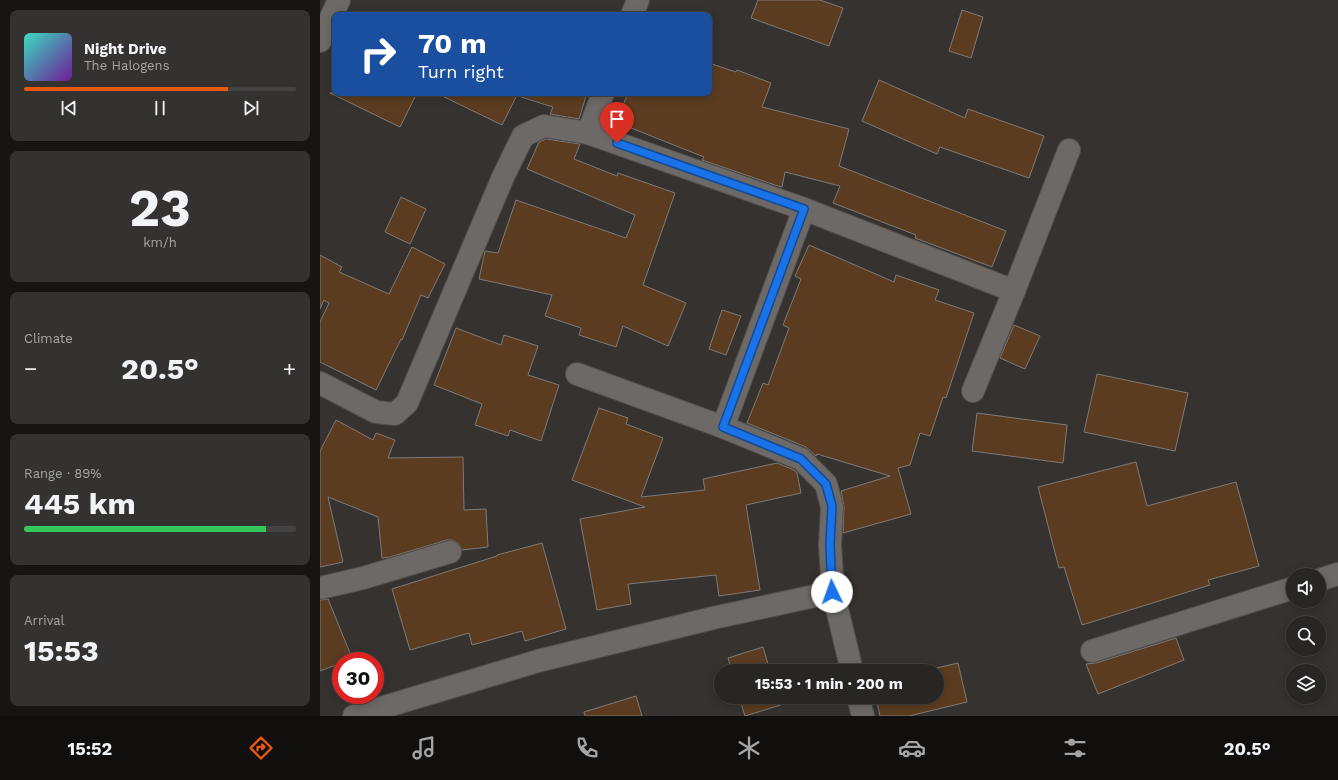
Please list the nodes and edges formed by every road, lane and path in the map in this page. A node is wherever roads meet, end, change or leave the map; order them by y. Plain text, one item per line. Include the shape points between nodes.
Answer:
1 (339, 0) edge
2 (638, 0) edge
3 (334, 12) edge
4 (633, 12) edge
5 (332, 15) edge
6 (320, 42) edge
7 (602, 96) edge
8 (588, 133) junction
9 (1069, 150) dead end
10 (804, 209) junction
11 (1014, 291) junction
12 (577, 374) dead end
13 (320, 383) edge
14 (973, 391) dead end
15 (723, 427) junction
16 (450, 552) dead end
17 (1338, 574) edge
18 (1326, 578) edge
19 (320, 588) edge
20 (1286, 590) edge
21 (832, 592) junction
22 (1092, 651) dead end
23 (850, 664) edge
24 (860, 704) edge
25 (354, 716) edge
26 (863, 716) edge

1 - 3 street
2 - 4 street
5 - 6 street
7 - 8 street
8 - 10 street
8 - 13 street via 544,126 523,136 503,177 408,403 395,414 376,412
9 - 11 street
10 - 11 street
10 - 15 street
11 - 14 street
12 - 15 street
15 - 21 street via 801,459 826,484 832,506
16 - 19 street
17 - 18 street
20 - 22 street
21 - 23 street
21 - 25 street via 538,661
24 - 26 street

